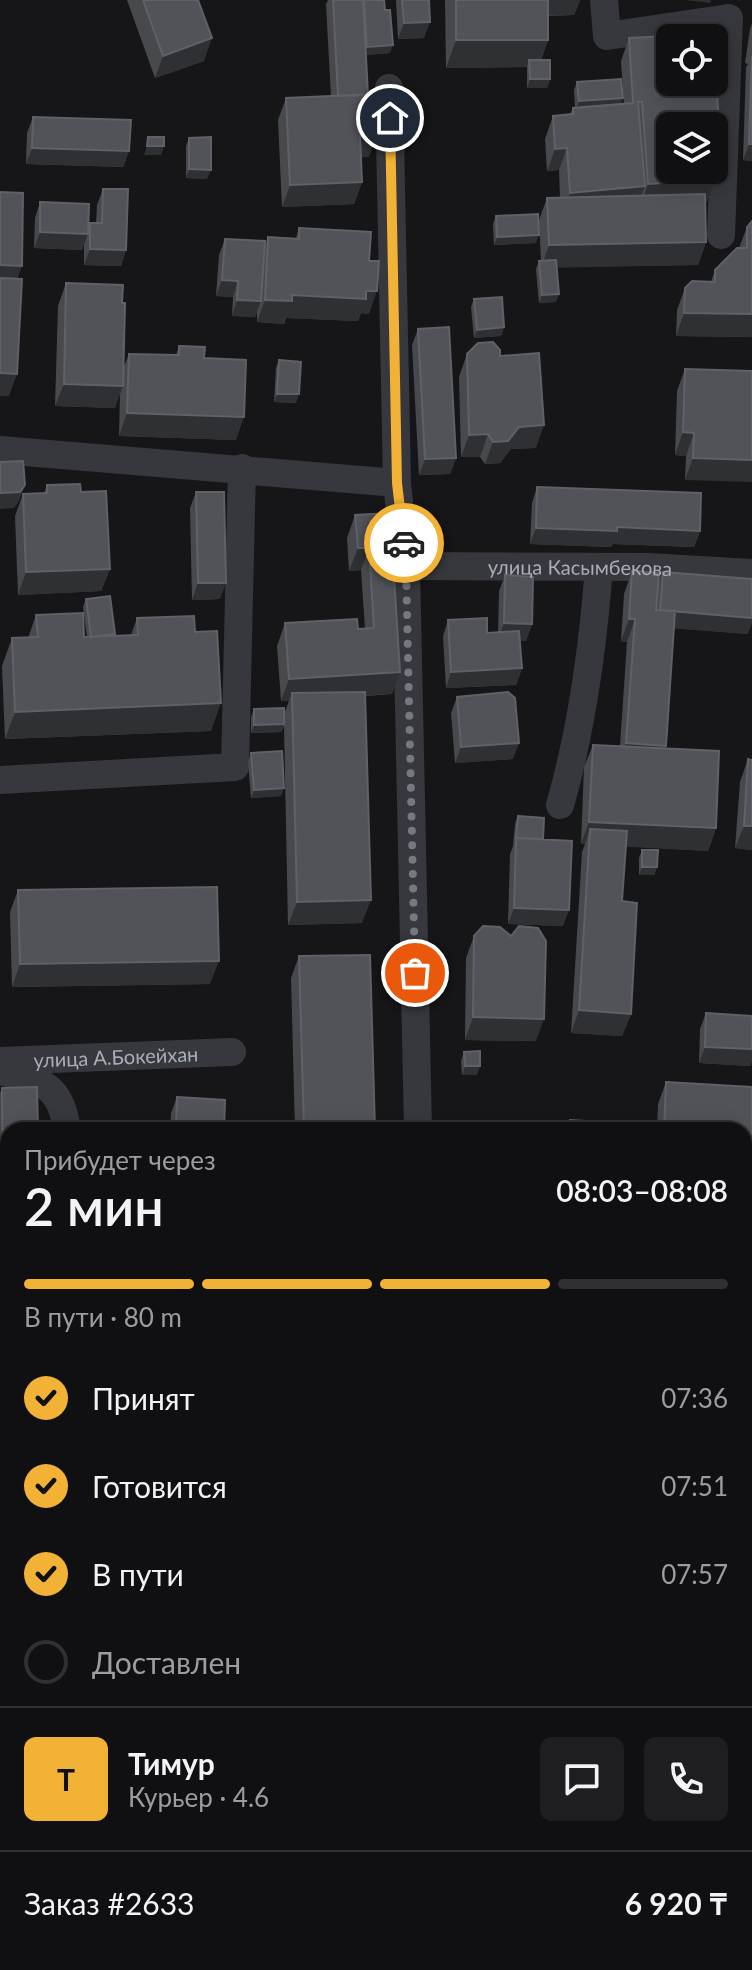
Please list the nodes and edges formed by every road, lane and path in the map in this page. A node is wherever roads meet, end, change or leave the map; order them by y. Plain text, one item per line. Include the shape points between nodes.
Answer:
1 (604, 0) edge
2 (389, 88) dead end
3 (721, 235) dead end
4 (0, 450) edge
5 (242, 468) junction
6 (397, 483) junction
7 (406, 566) junction
8 (599, 567) junction
9 (752, 573) edge
10 (0, 780) edge
11 (560, 805) dead end
12 (232, 1052) dead end
13 (0, 1061) edge
14 (0, 1071) edge
15 (66, 1122) edge
16 (418, 1122) edge

1 - 3 street via 607,36 729,18
2 - 6 street
4 - 5 street
5 - 6 street
5 - 10 street via 235,767
6 - 7 street
7 - 8 street, улица Касымбекова
7 - 16 street
8 - 9 street, улица Касымбекова
8 - 11 street via 572,763
12 - 13 street, улица А.Бокейхан
14 - 15 street via 42,1083 64,1106

